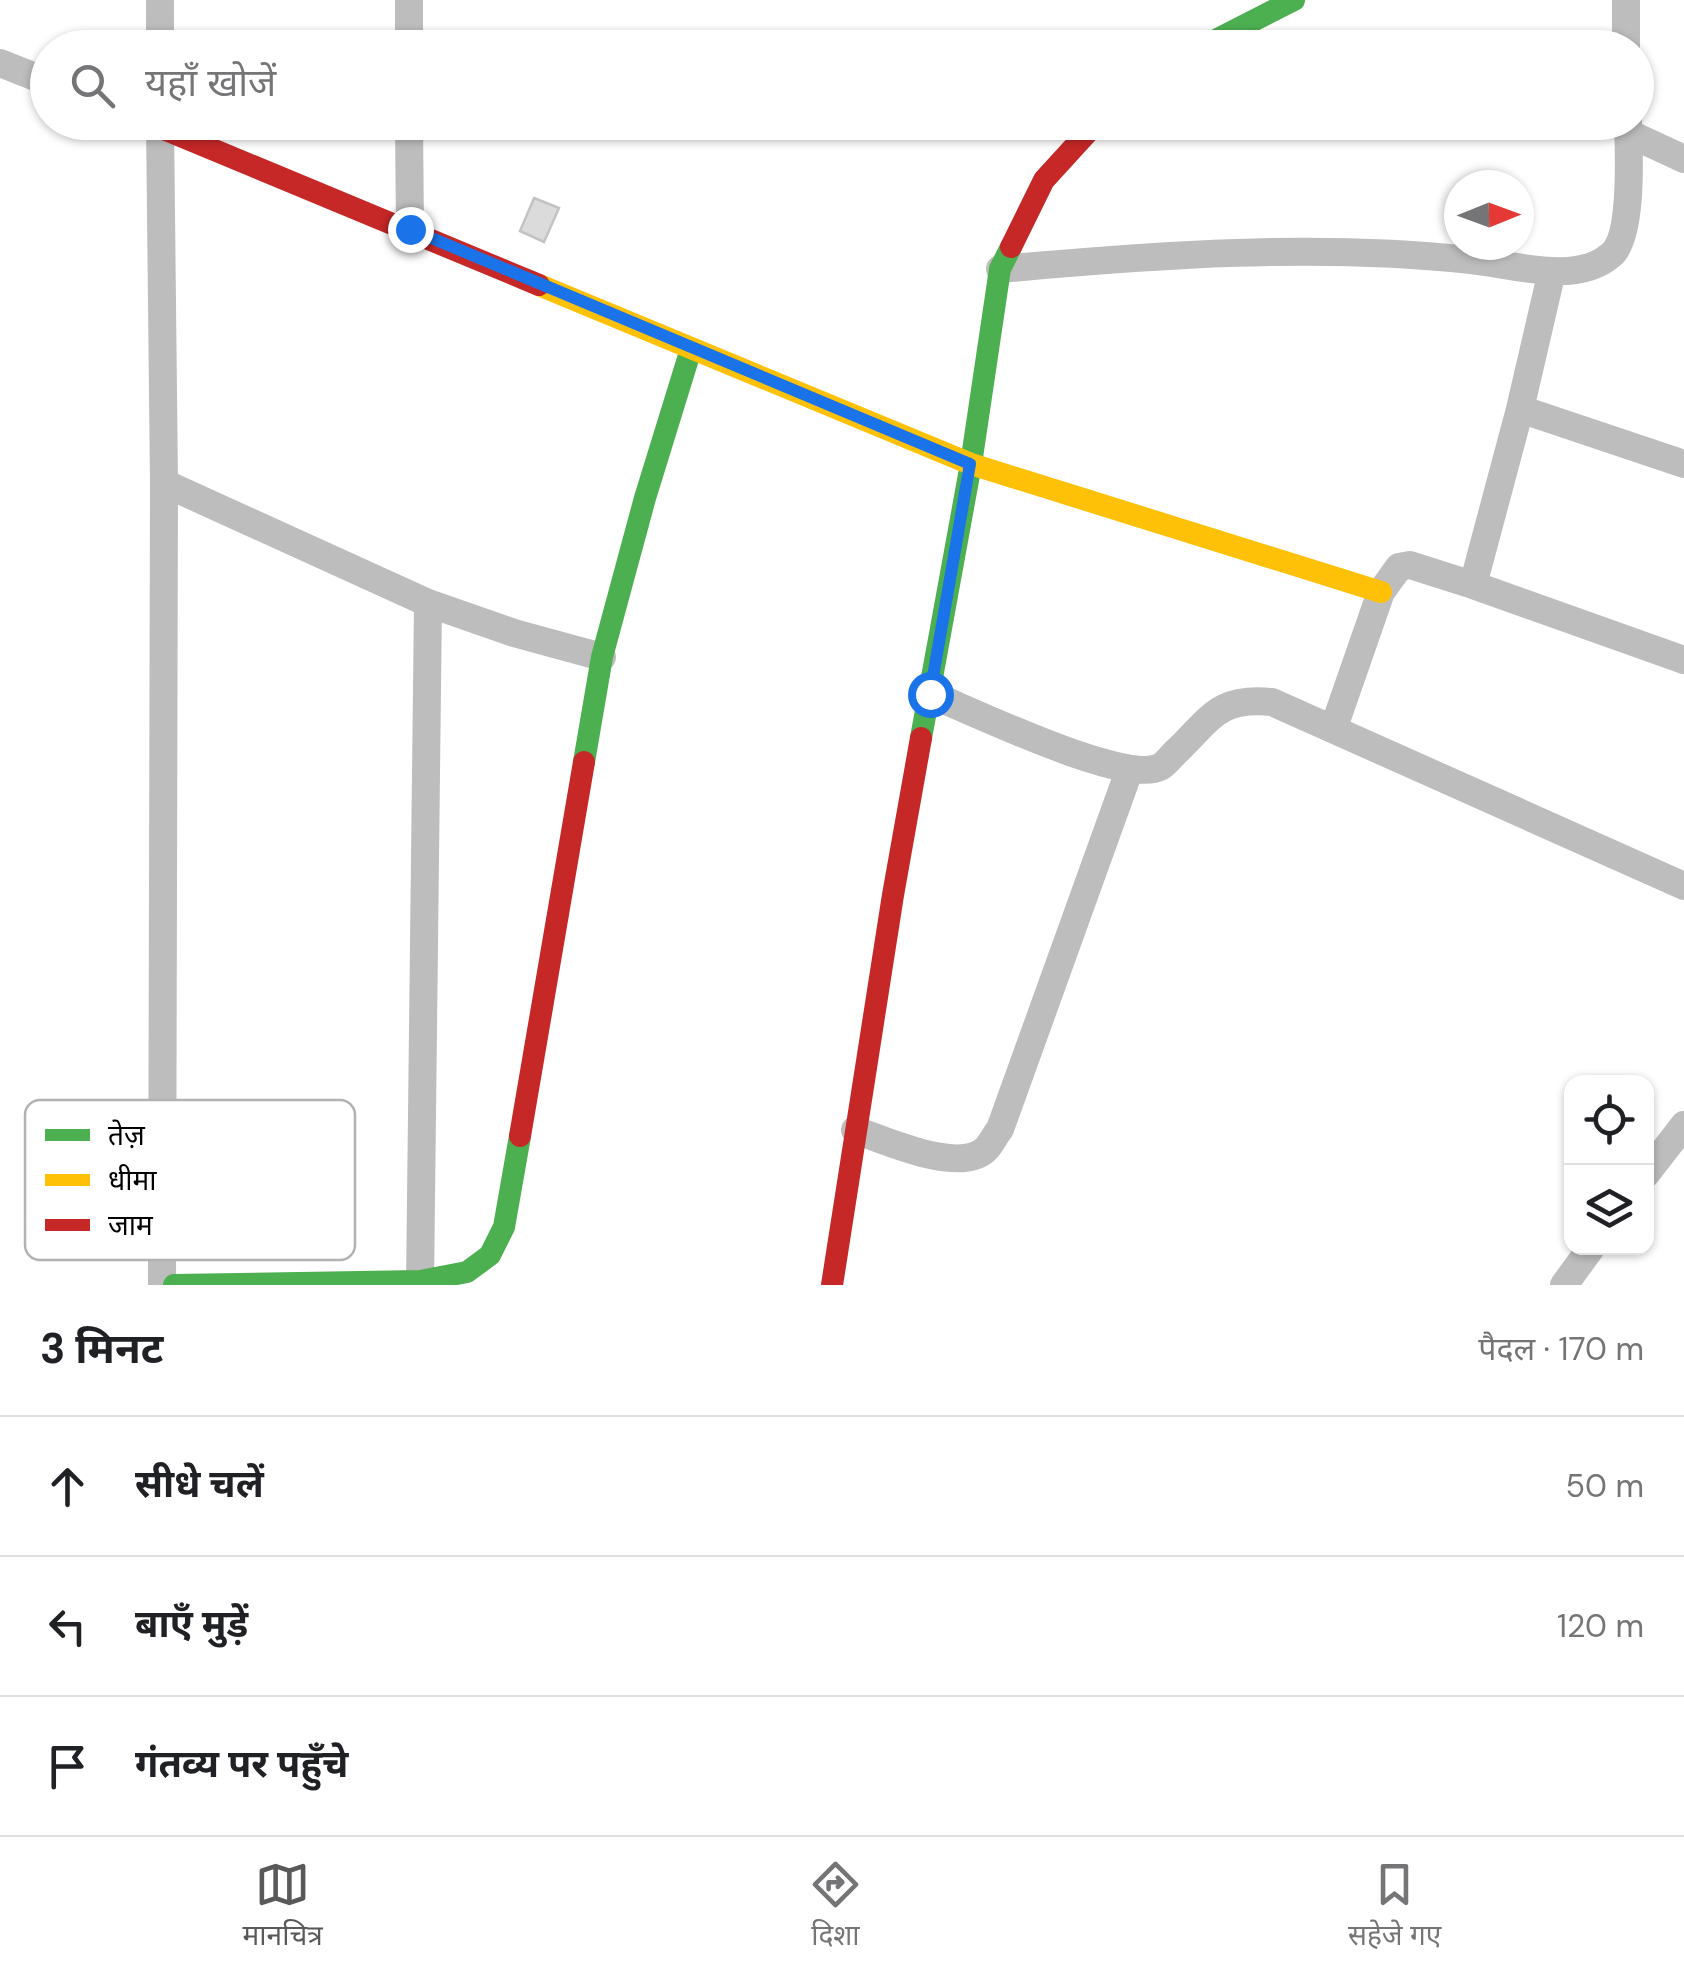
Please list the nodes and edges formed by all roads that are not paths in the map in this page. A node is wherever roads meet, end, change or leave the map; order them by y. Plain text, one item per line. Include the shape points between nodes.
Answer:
1 (160, 0) edge
2 (409, 0) edge
3 (1294, 0) edge
4 (1626, 0) edge
5 (160, 30) edge
6 (409, 30) edge
7 (1235, 30) edge
8 (1626, 30) edge
9 (0, 63) edge
10 (30, 75) edge
11 (156, 140) edge
12 (195, 140) edge
13 (410, 140) edge
14 (1081, 140) edge
15 (1628, 140) edge
16 (1650, 140) edge
17 (1684, 159) edge
18 (410, 229) junction
19 (1000, 269) junction
20 (1552, 270) junction
21 (692, 349) junction
22 (1520, 408) junction
23 (970, 464) junction
24 (1684, 464) edge
25 (164, 483) junction
26 (1472, 585) junction
27 (1381, 592) junction
28 (428, 603) junction
29 (602, 657) junction
30 (1684, 660) edge
31 (930, 694) junction
32 (1334, 727) junction
33 (1129, 771) junction
34 (1684, 886) edge
35 (162, 1100) edge
36 (1684, 1126) edge
37 (854, 1130) junction
38 (1653, 1165) edge
39 (1586, 1255) edge
40 (162, 1260) edge
41 (420, 1283) edge
42 (162, 1285) edge
43 (174, 1285) edge
44 (832, 1285) edge
45 (1564, 1285) edge

1 - 5 street
2 - 6 street
3 - 7 street
4 - 8 street
9 - 10 street
11 - 25 street
12 - 18 street
13 - 18 street
14 - 19 street via 1044,180
15 - 20 street via 1625,228 1614,253 1588,270
16 - 17 street
18 - 21 street
19 - 20 street via 1161,255 1306,252 1424,255
19 - 23 street
20 - 22 street
21 - 23 street
21 - 29 street
22 - 24 street
22 - 26 street
23 - 27 street
23 - 31 street
25 - 28 street
25 - 35 street
26 - 27 street via 1398,566
26 - 30 street
27 - 32 street
28 - 29 street
28 - 41 street
29 - 41 street via 504,1227 490,1255 468,1272
31 - 33 street
31 - 37 street
32 - 33 street via 1272,702 1230,702 1160,767
32 - 34 street
33 - 37 street via 1000,1128 984,1152 963,1160 934,1156
36 - 38 street
37 - 44 street
39 - 45 street
40 - 42 street
41 - 43 street

